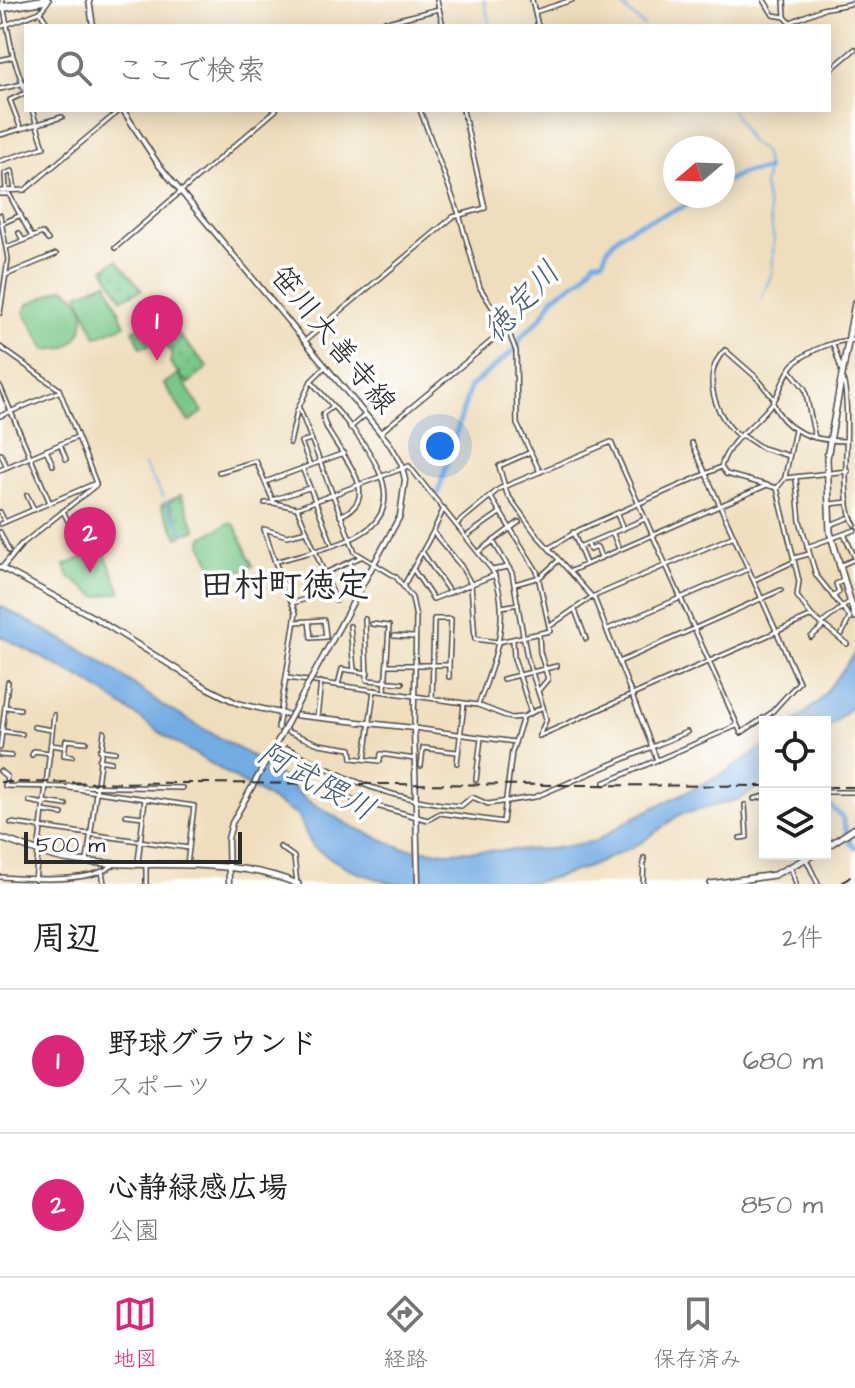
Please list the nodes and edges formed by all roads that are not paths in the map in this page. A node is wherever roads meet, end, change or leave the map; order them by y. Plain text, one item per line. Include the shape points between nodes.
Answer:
1 (48, 0) edge
2 (89, 0) edge
3 (437, 0) edge
4 (532, 0) edge
5 (572, 0) edge
6 (764, 0) edge
7 (784, 0) edge
8 (855, 3) edge
9 (2, 5) edge
10 (439, 9) junction
11 (40, 12) junction
12 (535, 12) junction
13 (785, 17) junction
14 (48, 24) edge
15 (93, 24) edge
16 (387, 24) edge
17 (443, 24) edge
18 (538, 24) edge
19 (792, 24) edge
20 (6, 25) junction
21 (0, 27) edge
22 (855, 49) edge
23 (13, 56) junction
24 (0, 60) edge
25 (831, 67) edge
26 (23, 84) edge
27 (0, 89) edge
28 (24, 95) edge
29 (33, 112) edge
30 (114, 112) edge
31 (123, 112) edge
32 (274, 112) edge
33 (421, 112) edge
34 (463, 112) edge
35 (62, 117) dead end
36 (37, 125) junction
37 (21, 129) junction
38 (0, 135) edge
39 (0, 161) edge
40 (6, 190) junction
41 (15, 190) junction
42 (181, 190) junction
43 (0, 192) edge
44 (459, 214) junction
45 (0, 215) edge
46 (21, 215) junction
47 (2, 223) junction
48 (19, 233) dead end
49 (32, 237) junction
50 (48, 240) dead end
51 (23, 241) junction
52 (7, 247) junction
53 (115, 248) dead end
54 (56, 254) dead end
55 (6, 275) junction
56 (855, 303) edge
57 (0, 313) edge
58 (506, 329) junction
59 (306, 340) junction
60 (852, 340) edge
61 (833, 344) junction
62 (0, 347) edge
63 (326, 366) junction
64 (790, 370) junction
65 (842, 374) junction
66 (311, 381) junction
67 (0, 386) edge
68 (58, 392) junction
69 (774, 401) junction
70 (332, 407) junction
71 (300, 410) junction
72 (851, 410) edge
73 (11, 412) junction
74 (365, 415) junction
75 (0, 416) edge
76 (350, 428) junction
77 (795, 430) junction
78 (832, 430) junction
79 (846, 431) junction
80 (380, 433) junction
81 (740, 435) junction
82 (77, 437) junction
83 (815, 438) junction
84 (311, 439) junction
85 (830, 440) junction
86 (845, 441) junction
87 (290, 443) dead end
88 (692, 443) dead end
89 (60, 444) junction
90 (46, 450) junction
91 (531, 452) junction
92 (344, 453) junction
93 (1, 454) edge
94 (789, 456) junction
95 (30, 457) junction
96 (66, 459) dead end
97 (319, 462) junction
98 (53, 465) dead end
99 (310, 465) junction
100 (7, 467) junction
101 (721, 467) junction
102 (302, 468) junction
103 (403, 468) junction
104 (855, 468) edge
105 (0, 470) edge
106 (848, 470) junction
107 (219, 472) dead end
108 (540, 472) junction
109 (707, 474) junction
110 (828, 475) junction
111 (382, 476) junction
112 (785, 478) junction
113 (796, 479) junction
114 (265, 482) junction
115 (96, 483) junction
116 (359, 485) junction
117 (765, 486) junction
118 (309, 488) junction
119 (503, 488) junction
120 (777, 488) junction
121 (332, 494) junction
122 (27, 495) dead end
123 (490, 496) junction
124 (315, 501) junction
125 (273, 502) junction
126 (848, 502) junction
127 (50, 503) junction
128 (265, 503) dead end
129 (639, 504) junction
130 (830, 504) junction
131 (721, 505) junction
132 (297, 508) junction
133 (444, 508) junction
134 (34, 510) junction
135 (63, 511) junction
136 (0, 512) edge
137 (501, 512) junction
138 (616, 513) junction
139 (340, 516) junction
140 (850, 518) junction
141 (645, 519) junction
142 (519, 522) dead end
143 (2, 523) edge
144 (458, 523) junction
145 (830, 525) junction
146 (71, 527) dead end
147 (855, 527) edge
148 (511, 528) junction
149 (623, 529) junction
150 (307, 531) junction
151 (0, 532) edge
152 (77, 532) dead end
153 (433, 532) junction
154 (573, 532) junction
155 (612, 533) junction
156 (98, 534) dead end
157 (652, 535) junction
158 (844, 535) junction
159 (467, 536) junction
160 (734, 536) junction
161 (349, 539) junction
162 (831, 539) junction
163 (493, 541) junction
164 (82, 542) junction
165 (332, 544) junction
166 (588, 544) junction
167 (21, 545) joint
168 (579, 547) junction
169 (807, 547) junction
170 (549, 548) junction
171 (314, 549) junction
172 (619, 549) junction
173 (9, 551) dead end
174 (422, 552) junction
175 (480, 552) junction
176 (809, 554) junction
177 (87, 555) dead end
178 (361, 557) junction
179 (601, 557) junction
180 (855, 559) edge
181 (559, 560) junction
182 (793, 560) junction
183 (275, 562) junction
184 (351, 564) junction
185 (586, 564) junction
186 (375, 565) junction
187 (666, 566) junction
188 (839, 566) junction
189 (510, 567) junction
190 (1, 568) edge
191 (749, 568) junction
192 (413, 569) junction
193 (571, 571) junction
194 (324, 573) junction
195 (494, 573) junction
196 (539, 577) junction
197 (754, 580) junction
198 (843, 581) junction
199 (471, 584) junction
200 (515, 584) junction
201 (404, 585) junction
202 (781, 590) dead end
203 (331, 591) junction
204 (450, 593) junction
205 (592, 597) junction
206 (833, 597) junction
207 (680, 598) junction
208 (763, 599) junction
209 (293, 603) junction
210 (519, 603) junction
211 (846, 605) junction
212 (502, 607) junction
213 (575, 610) junction
214 (812, 616) junction
215 (855, 617) edge
216 (365, 619) dead end
217 (309, 621) junction
218 (295, 622) junction
219 (372, 624) dead end
220 (823, 625) junction
221 (350, 626) dead end
222 (550, 626) junction
223 (608, 629) junction
224 (694, 629) junction
225 (776, 632) junction
226 (842, 634) dead end
227 (539, 635) junction
228 (394, 636) dead end
229 (415, 637) junction
230 (526, 637) junction
231 (811, 637) dead end
232 (513, 639) junction
233 (586, 639) dead end
234 (498, 642) junction
235 (847, 644) dead end
236 (619, 662) junction
237 (708, 662) junction
238 (387, 665) junction
239 (415, 665) junction
240 (432, 665) junction
241 (449, 665) junction
242 (557, 666) dead end
243 (354, 670) junction
244 (546, 670) junction
245 (368, 673) junction
246 (532, 673) junction
247 (520, 675) junction
248 (449, 677) dead end
249 (287, 678) junction
250 (503, 679) dead end
251 (8, 682) dead end
252 (321, 682) junction
253 (386, 683) junction
254 (402, 683) dead end
255 (338, 685) junction
256 (374, 690) junction
257 (385, 691) junction
258 (538, 691) junction
259 (414, 695) junction
260 (630, 696) junction
261 (432, 698) junction
262 (464, 703) junction
263 (478, 705) junction
264 (5, 707) junction
265 (543, 707) junction
266 (20, 709) dead end
267 (281, 713) junction
268 (531, 713) junction
269 (2, 714) edge
270 (54, 715) dead end
271 (317, 717) junction
272 (523, 717) junction
273 (370, 723) junction
274 (737, 725) junction
275 (34, 727) dead end
276 (414, 728) junction
277 (52, 730) junction
278 (2, 731) edge
279 (104, 732) dead end
280 (687, 732) dead end
281 (22, 734) dead end
282 (460, 736) junction
283 (481, 738) junction
284 (86, 742) dead end
285 (515, 742) junction
286 (51, 745) junction
287 (65, 747) junction
288 (0, 748) edge
289 (287, 748) dead end
290 (652, 748) junction
291 (100, 750) junction
292 (115, 752) dead end
293 (458, 752) junction
294 (50, 753) junction
295 (0, 755) edge
296 (32, 755) dead end
297 (11, 756) dead end
298 (72, 756) dead end
299 (365, 759) junction
300 (415, 759) junction
301 (99, 760) junction
302 (657, 760) junction
303 (111, 762) dead end
304 (457, 763) dead end
305 (421, 766) dead end
306 (0, 771) edge
307 (476, 780) dead end
308 (604, 783) dead end
309 (46, 786) junction
310 (182, 788) dead end
311 (96, 789) junction
312 (831, 792) edge
313 (855, 792) edge
314 (759, 798) edge
315 (145, 799) junction
316 (351, 799) dead end
317 (754, 799) dead end
318 (29, 801) dead end
319 (416, 802) junction
320 (44, 803) junction
321 (504, 803) junction
322 (66, 805) dead end
323 (745, 805) dead end
324 (43, 811) junction
325 (62, 814) dead end
326 (126, 815) dead end
327 (143, 817) junction
328 (417, 818) junction
329 (11, 823) dead end
330 (41, 828) junction
331 (855, 828) edge
332 (91, 835) junction
333 (0, 838) edge
334 (740, 838) dead end
335 (139, 841) junction
336 (831, 844) edge
337 (280, 847) dead end
338 (189, 848) junction
339 (39, 851) junction
340 (644, 858) dead end
341 (801, 860) edge
342 (804, 860) edge
343 (87, 861) junction
344 (117, 861) junction
345 (138, 862) junction
346 (146, 862) junction
347 (187, 865) junction
348 (791, 868) junction
349 (229, 870) junction
350 (102, 871) junction
351 (769, 876) junction
352 (0, 877) edge
353 (35, 880) junction
354 (104, 884) edge
355 (146, 884) edge
356 (230, 884) edge
357 (298, 884) edge
358 (418, 884) edge
359 (643, 884) edge
360 (711, 884) edge
361 (770, 884) edge
362 (796, 884) edge
363 (818, 884) edge

1 - 9 highway
1 - 11 street
2 - 15 street
3 - 10 street
4 - 12 street
5 - 12 street
6 - 13 street via 773,15
7 - 13 street
8 - 19 street via 822,9
9 - 20 street
10 - 16 street
10 - 17 street
11 - 14 street
11 - 20 street
12 - 18 street
13 - 19 street
20 - 21 street
20 - 23 street
22 - 25 street
23 - 24 street
23 - 26 street
26 - 27 street
28 - 37 street via 10,100
29 - 36 street
30 - 41 street via 25,190
31 - 42 street, 笹川大善寺線
32 - 42 street
33 - 44 street
34 - 44 street via 485,207
35 - 36 street
36 - 37 street
36 - 39 street via 44,147
37 - 38 street
40 - 41 street
40 - 41 street via 5,174 12,171
40 - 43 street
42 - 53 street
42 - 59 street, 笹川大善寺線
43 - 46 street via 9,194
44 - 58 street via 480,290
44 - 59 street
45 - 47 street
46 - 47 street
46 - 49 street
47 - 52 street
48 - 51 street
49 - 50 street via 42,233
49 - 51 street
51 - 52 street
52 - 55 street
54 - 55 street
55 - 57 street
56 - 60 main road
58 - 80 street
58 - 91 street via 516,353 517,424
59 - 63 street, 笹川大善寺線
60 - 61 street
60 - 65 main road
61 - 64 street via 800,359
61 - 65 street
62 - 68 street
63 - 66 street
63 - 74 street, 笹川大善寺線
64 - 69 street
64 - 83 street via 805,389
65 - 72 street
65 - 78 main road
66 - 70 street
66 - 71 street
67 - 73 street
68 - 73 street
68 - 82 street
69 - 77 street via 780,417
69 - 81 street
69 - 81 street via 725,350 714,364 712,392
70 - 76 street
70 - 92 street via 323,414 323,422
71 - 84 street
71 - 87 street
72 - 79 street
73 - 75 street
73 - 95 street
74 - 76 street
74 - 80 street, 笹川大善寺線
76 - 111 street via 373,455
77 - 83 street
77 - 94 street
78 - 79 street
78 - 85 main road
79 - 86 street
80 - 103 street, 笹川大善寺線
81 - 94 street
81 - 101 street
82 - 89 street
82 - 115 street
83 - 85 street
84 - 97 street
84 - 99 street via 301,442
85 - 86 street
85 - 110 main road
86 - 106 street
88 - 109 street
89 - 90 street
89 - 96 street
90 - 95 street
90 - 98 street
91 - 108 street
91 - 119 street via 499,466
92 - 97 street
92 - 116 street
93 - 100 street
94 - 112 street
95 - 100 street
95 - 127 street
97 - 99 street
97 - 121 street
99 - 102 street
100 - 105 street
101 - 109 street
101 - 117 street via 726,474
102 - 114 street
102 - 118 street
103 - 111 street
103 - 133 street via 409,466
103 - 186 street via 403,509
104 - 106 street
106 - 110 street
106 - 126 street
107 - 114 street via 256,461
108 - 119 street
108 - 129 street via 610,442
109 - 129 street
109 - 131 street
110 - 113 street
110 - 130 main road
111 - 116 street
111 - 161 street via 379,517
112 - 113 street
112 - 120 street
113 - 169 street
114 - 125 street
115 - 127 street
115 - 135 street
116 - 121 street
116 - 139 street via 357,503
117 - 120 street
117 - 131 street
118 - 124 street
118 - 125 street
119 - 123 street
119 - 170 street
120 - 182 street
121 - 124 street
121 - 139 street
122 - 134 street
123 - 137 street
123 - 144 street
124 - 132 street
124 - 165 street
125 - 128 street
125 - 132 street
126 - 130 street
126 - 140 street
127 - 134 street
129 - 138 street
129 - 141 street
130 - 145 main road
131 - 157 street
131 - 160 street
132 - 150 street
133 - 144 street
133 - 153 street
134 - 143 street
135 - 146 street
135 - 167 street
136 - 143 street
137 - 148 street
137 - 159 street
138 - 149 street
138 - 154 street
139 - 161 street
140 - 145 street
140 - 147 street
141 - 149 street
141 - 157 street
142 - 148 street
144 - 159 street
145 - 162 main road
147 - 158 street
148 - 163 street
148 - 196 street
149 - 155 street
150 - 171 street
150 - 183 street via 287,536 264,529
151 - 173 street
152 - 164 street
153 - 174 street
153 - 199 street
154 - 168 street
154 - 170 street
155 - 166 street
155 - 172 street
156 - 164 street
157 - 172 street
157 - 187 street
158 - 162 street
158 - 180 street
159 - 175 street
160 - 187 street
160 - 191 street
161 - 165 street
161 - 178 street
162 - 169 street
162 - 188 main road
163 - 175 street
163 - 189 street
164 - 177 street
165 - 171 street
166 - 168 street
166 - 179 street via 590,550 597,547
167 - 190 street
168 - 185 street
169 - 176 street
170 - 181 street
171 - 183 street
171 - 194 street
172 - 179 street
174 - 192 street
174 - 204 street
175 - 195 street
176 - 182 street
176 - 206 street via 818,580
178 - 184 street
178 - 186 street
179 - 185 street
180 - 188 street
181 - 193 street
181 - 196 street
182 - 197 street
182 - 214 street via 798,598
183 - 209 street
184 - 194 street
184 - 203 street via 353,572 337,599
185 - 193 street
186 - 201 street
186 - 349 street, bridge via 232,823
187 - 205 street
187 - 207 street
188 - 198 main road
189 - 195 street
189 - 200 street
190 - 267 street via 107,625 207,688 237,703
191 - 197 street
191 - 207 street
192 - 201 street
192 - 204 street via 431,599
193 - 205 street
194 - 203 street
195 - 199 street
195 - 212 street
196 - 200 street
196 - 222 street
197 - 208 street
198 - 206 street via 836,584 839,592
198 - 211 main road
199 - 204 street
199 - 234 street via 474,637
200 - 210 street
201 - 229 street via 415,608
202 - 208 street
203 - 209 street
205 - 213 street
205 - 223 street
206 - 211 street
207 - 223 street
207 - 224 street
208 - 224 street
208 - 225 street
209 - 218 street
210 - 212 street
210 - 230 street
211 - 215 main road
211 - 220 street
211 - 226 street via 851,619
212 - 234 street
213 - 222 street
213 - 233 street
214 - 220 street
214 - 225 street
216 - 245 street
217 - 217 street via 324,620 326,637 311,638
217 - 218 street
218 - 249 street
219 - 238 street via 389,626
220 - 231 street
220 - 235 street
221 - 243 street
222 - 227 street via 550,632
223 - 236 street
224 - 236 street
224 - 237 street
225 - 237 street
225 - 274 street via 799,682 771,713 741,733
227 - 230 street
227 - 244 street
228 - 229 street
229 - 239 street
230 - 232 street
230 - 246 street
232 - 234 street
232 - 247 street
234 - 263 street
236 - 260 street
237 - 260 street
237 - 274 street
238 - 239 street
238 - 253 street
239 - 240 street
239 - 259 street
240 - 241 street
240 - 241 street via 433,621 451,619
240 - 261 street
241 - 248 street
242 - 244 street
243 - 245 street
243 - 255 street via 340,670
244 - 246 street
244 - 258 street via 548,679
245 - 253 street via 368,681
246 - 247 street
246 - 258 street
247 - 250 street
247 - 268 street
249 - 252 street
249 - 267 street
251 - 264 street
252 - 255 street
252 - 271 street
253 - 254 street
253 - 257 street
255 - 256 street
256 - 257 street
256 - 273 street
257 - 259 street
258 - 265 street
259 - 261 street
259 - 276 street
260 - 265 street via 539,736 546,720
260 - 290 street
261 - 262 street
262 - 263 street
262 - 282 street
263 - 272 street via 511,718
264 - 266 street
264 - 269 street
265 - 268 street
267 - 271 street
267 - 299 street via 278,728 290,735 351,749 352,758
268 - 272 street
269 - 278 street
270 - 277 street
271 - 273 street
272 - 285 street
273 - 276 street
273 - 299 street
274 - 302 street
275 - 277 street
276 - 282 street
276 - 300 street
277 - 286 street
278 - 281 street
278 - 288 street
279 - 291 street
280 - 290 street
282 - 283 street
282 - 293 street
283 - 285 street
283 - 307 street
284 - 287 street via 66,740
285 - 321 street
286 - 287 street
286 - 294 street
287 - 298 street via 64,755
289 - 319 street via 343,778
290 - 302 street
290 - 321 street via 535,797
291 - 292 street
291 - 301 street
293 - 304 street
293 - 305 street via 423,748
294 - 296 street
294 - 309 street
295 - 297 street
299 - 300 street via 380,761 381,754
300 - 319 street
301 - 303 street
301 - 311 street
302 - 308 street
306 - 309 street via 7,777 5,786
309 - 311 street
309 - 320 street
310 - 311 street
311 - 315 street
311 - 332 street
312 - 313 street
314 - 317 street
315 - 327 street
315 - 338 street via 194,806
316 - 328 street
318 - 320 street
319 - 321 street via 461,806 472,797
319 - 328 street
320 - 322 street
320 - 324 street
321 - 328 street via 501,823 440,813 429,820
323 - 334 street via 747,837
324 - 325 street
324 - 330 street
326 - 327 street
327 - 335 street
328 - 358 street
329 - 330 street
330 - 332 street
330 - 339 street
331 - 336 main road
332 - 335 street
332 - 343 street
333 - 339 main road
335 - 338 street
335 - 345 street
337 - 357 street via 294,857
338 - 347 street
339 - 343 main road
339 - 353 street
340 - 359 street
341 - 348 main road
342 - 363 street
343 - 344 main road
344 - 345 main road
344 - 350 street
345 - 346 main road
346 - 347 main road
346 - 355 street
347 - 349 main road
348 - 351 main road
348 - 362 street
349 - 356 street
349 - 357 main road via 265,873
350 - 353 street
350 - 354 street
351 - 360 main road
351 - 361 main road
352 - 353 street

